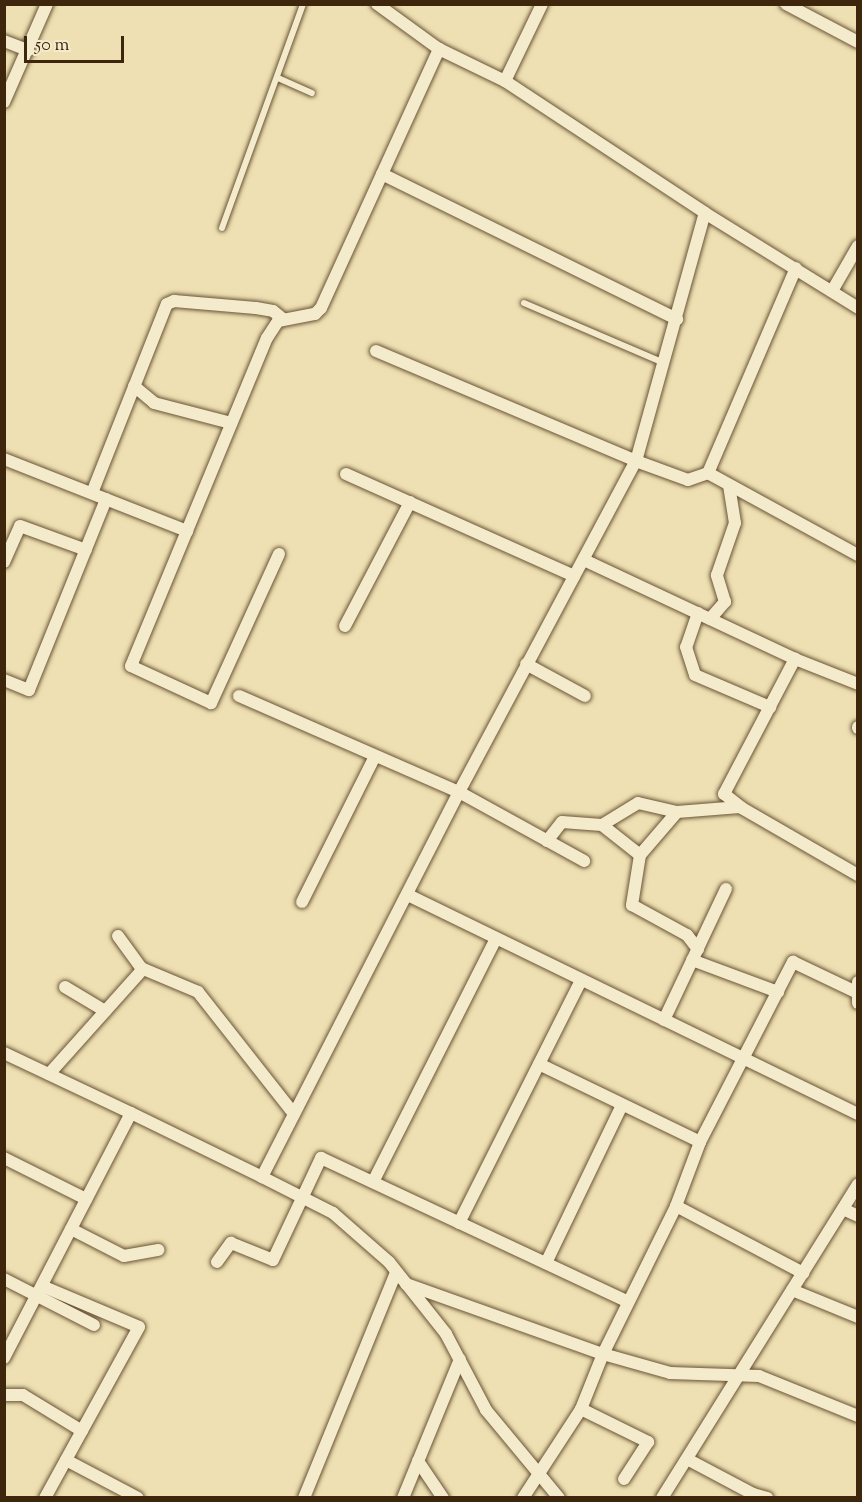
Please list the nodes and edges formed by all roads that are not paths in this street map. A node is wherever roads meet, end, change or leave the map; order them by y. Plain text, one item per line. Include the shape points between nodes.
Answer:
1 (47, 4) edge
2 (303, 4) edge
3 (377, 4) edge
4 (542, 4) edge
5 (786, 4) edge
6 (4, 41) edge
7 (858, 42) edge
8 (28, 50) junction
9 (439, 50) junction
10 (278, 78) junction
11 (505, 81) junction
12 (312, 93) dead end
13 (4, 102) edge
14 (382, 174) junction
15 (705, 213) junction
16 (222, 228) dead end
17 (858, 246) edge
18 (796, 268) junction
19 (832, 291) junction
20 (524, 303) dead end
21 (858, 308) edge
22 (284, 319) junction
23 (676, 319) junction
24 (376, 351) dead end
25 (664, 363) junction
26 (134, 386) junction
27 (231, 423) junction
28 (4, 459) edge
29 (636, 461) junction
30 (708, 473) junction
31 (346, 474) dead end
32 (729, 485) junction
33 (92, 493) junction
34 (106, 499) junction
35 (410, 502) junction
36 (187, 531) junction
37 (86, 550) junction
38 (279, 554) dead end
39 (858, 555) edge
40 (584, 560) junction
41 (4, 562) edge
42 (574, 576) junction
43 (698, 613) junction
44 (710, 619) junction
45 (345, 626) dead end
46 (795, 659) junction
47 (526, 664) junction
48 (4, 680) edge
49 (858, 684) edge
50 (239, 696) dead end
51 (585, 696) dead end
52 (770, 707) junction
53 (375, 756) junction
54 (459, 792) junction
55 (743, 809) junction
56 (677, 812) junction
57 (602, 825) junction
58 (547, 841) junction
59 (640, 855) junction
60 (584, 861) dead end
61 (858, 875) edge
62 (726, 889) dead end
63 (408, 895) junction
64 (302, 902) dead end
65 (118, 936) dead end
66 (496, 939) junction
67 (695, 954) junction
68 (143, 969) junction
69 (581, 980) junction
70 (65, 987) dead end
71 (778, 992) junction
72 (857, 992) edge
73 (105, 1011) junction
74 (664, 1020) junction
75 (4, 1053) edge
76 (742, 1058) junction
77 (539, 1064) junction
78 (49, 1074) junction
79 (622, 1104) junction
80 (131, 1113) junction
81 (294, 1114) junction
82 (858, 1114) edge
83 (700, 1143) junction
84 (4, 1158) edge
85 (262, 1177) junction
86 (373, 1182) junction
87 (858, 1184) edge
88 (304, 1198) junction
89 (86, 1199) junction
90 (676, 1206) junction
91 (843, 1209) junction
92 (858, 1216) edge
93 (459, 1222) junction
94 (71, 1229) junction
95 (158, 1251) dead end
96 (217, 1262) dead end
97 (546, 1263) junction
98 (396, 1272) junction
99 (803, 1273) junction
100 (4, 1279) edge
101 (406, 1284) junction
102 (39, 1290) junction
103 (792, 1290) junction
104 (628, 1302) junction
105 (858, 1317) edge
106 (94, 1325) dead end
107 (603, 1354) junction
108 (4, 1358) edge
109 (460, 1359) junction
110 (739, 1375) junction
111 (4, 1395) edge
112 (581, 1409) junction
113 (858, 1416) edge
114 (82, 1431) junction
115 (66, 1460) junction
116 (687, 1460) junction
117 (418, 1461) junction
118 (537, 1476) junction
119 (624, 1479) dead end
120 (45, 1497) edge
121 (138, 1497) edge
122 (304, 1497) edge
123 (403, 1497) edge
124 (443, 1497) edge
125 (523, 1497) edge
126 (559, 1497) edge
127 (662, 1497) edge
128 (767, 1497) edge

1 - 8 street
2 - 10 lane
3 - 9 street
4 - 11 street
5 - 7 street
6 - 8 street
8 - 13 street
9 - 11 street
9 - 14 street
10 - 12 lane
10 - 16 lane
11 - 15 street
14 - 22 street via 321,308 315,314
14 - 23 street
15 - 18 street
15 - 23 street
17 - 19 street
18 - 19 street
18 - 30 street
19 - 21 street
20 - 25 lane
22 - 26 street via 273,311 256,308 174,301 167,304
22 - 27 street via 267,338
23 - 25 street
24 - 29 street
25 - 29 street
26 - 27 street via 154,403
26 - 33 street
27 - 36 street
28 - 33 street
29 - 30 street via 688,480
29 - 40 street
30 - 32 street
31 - 35 street
32 - 39 street
32 - 44 street via 735,524 717,575 725,602
33 - 34 street
34 - 36 street
34 - 37 street
35 - 42 street
35 - 45 street
36 - 38 street via 132,666 211,703
37 - 41 street via 20,526
37 - 48 street via 29,690
40 - 42 street
40 - 43 street
42 - 47 street
43 - 44 street
43 - 52 street via 686,647 695,675
44 - 46 street
46 - 49 street
46 - 52 street
47 - 51 street
47 - 54 street
50 - 53 street
52 - 55 street via 724,794
53 - 54 street
53 - 64 street
54 - 58 street
54 - 63 street
55 - 56 street
55 - 61 street
56 - 57 street via 638,803
56 - 59 street
57 - 58 street via 562,822
57 - 59 street
58 - 60 street
59 - 67 street via 632,905 687,935
62 - 67 street
63 - 66 street
63 - 81 street
65 - 68 street
66 - 69 street
66 - 86 street
67 - 71 street
67 - 74 street
68 - 73 street
68 - 81 street via 198,992
69 - 74 street
69 - 77 street
70 - 73 street
71 - 72 street via 794,962
71 - 76 street
73 - 78 street
74 - 76 street
75 - 78 street
76 - 82 street
76 - 83 street
77 - 79 street
77 - 93 street
78 - 80 street
79 - 83 street
79 - 97 street
80 - 85 street
80 - 89 street
81 - 85 street
83 - 90 street
84 - 89 street
85 - 88 street
86 - 88 street via 321,1158
86 - 93 street
87 - 91 street
88 - 96 street via 273,1260 231,1243
88 - 98 street via 333,1212
89 - 94 street
90 - 99 street
90 - 104 street
91 - 92 street
91 - 99 street
93 - 97 street
94 - 95 street via 124,1256
94 - 102 street
97 - 104 street
98 - 101 street
98 - 122 street
99 - 103 street
100 - 102 street
101 - 107 street
101 - 109 street via 446,1334
102 - 106 street
102 - 108 street
102 - 114 street via 139,1327
103 - 105 street
103 - 110 street
104 - 107 street
107 - 110 street via 670,1372
107 - 112 street
109 - 117 street
109 - 118 street via 486,1410
110 - 113 street via 759,1377
110 - 116 street
111 - 114 street via 23,1395
112 - 118 street
112 - 119 street via 648,1442
114 - 115 street
115 - 120 street
115 - 121 street
116 - 127 street
116 - 128 street via 753,1494
117 - 123 street
117 - 124 street
118 - 125 street
118 - 126 street

